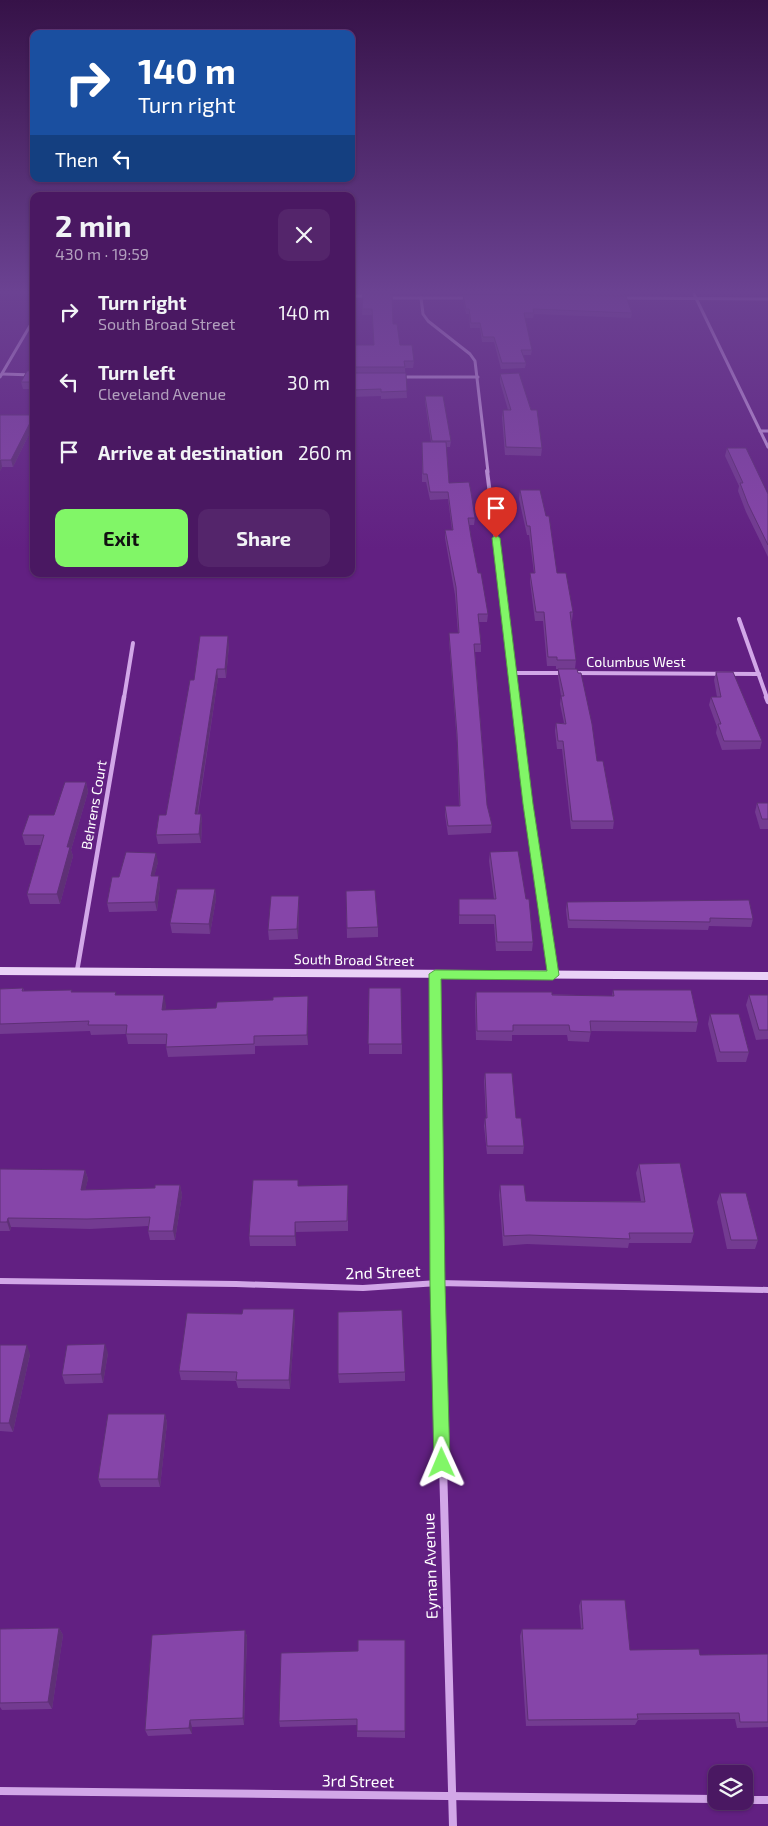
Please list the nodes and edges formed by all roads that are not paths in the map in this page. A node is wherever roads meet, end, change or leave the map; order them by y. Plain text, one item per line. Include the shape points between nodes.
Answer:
1 (478, 379) edge
2 (735, 379) edge
3 (760, 431) junction
4 (768, 431) edge
5 (768, 447) edge
6 (739, 620) dead end
7 (134, 643) dead end
8 (514, 673) junction
9 (759, 674) junction
10 (768, 702) edge
11 (0, 971) edge
12 (77, 971) junction
13 (435, 974) junction
14 (553, 975) junction
15 (768, 976) edge
16 (0, 1281) edge
17 (438, 1284) junction
18 (768, 1290) edge
19 (0, 1791) edge
20 (452, 1797) junction
21 (708, 1800) edge
22 (753, 1800) edge
23 (768, 1800) edge
24 (453, 1826) edge

1 - 8 street
2 - 3 street
3 - 4 street
3 - 5 street
6 - 9 street
7 - 12 street, Behrens Court
8 - 9 street, Columbus West
8 - 14 street via 528,804
9 - 10 street
11 - 12 street, South Broad Street
12 - 13 street, South Broad Street
13 - 14 street, South Broad Street
13 - 17 street, Eyman Avenue
14 - 15 street, South Broad Street
16 - 17 street, 2nd Street via 363,1288
17 - 18 street, 2nd Street
17 - 20 street, Eyman Avenue
19 - 20 street, 3rd Street
20 - 21 street, 3rd Street
20 - 24 street, Eyman Avenue
22 - 23 street

